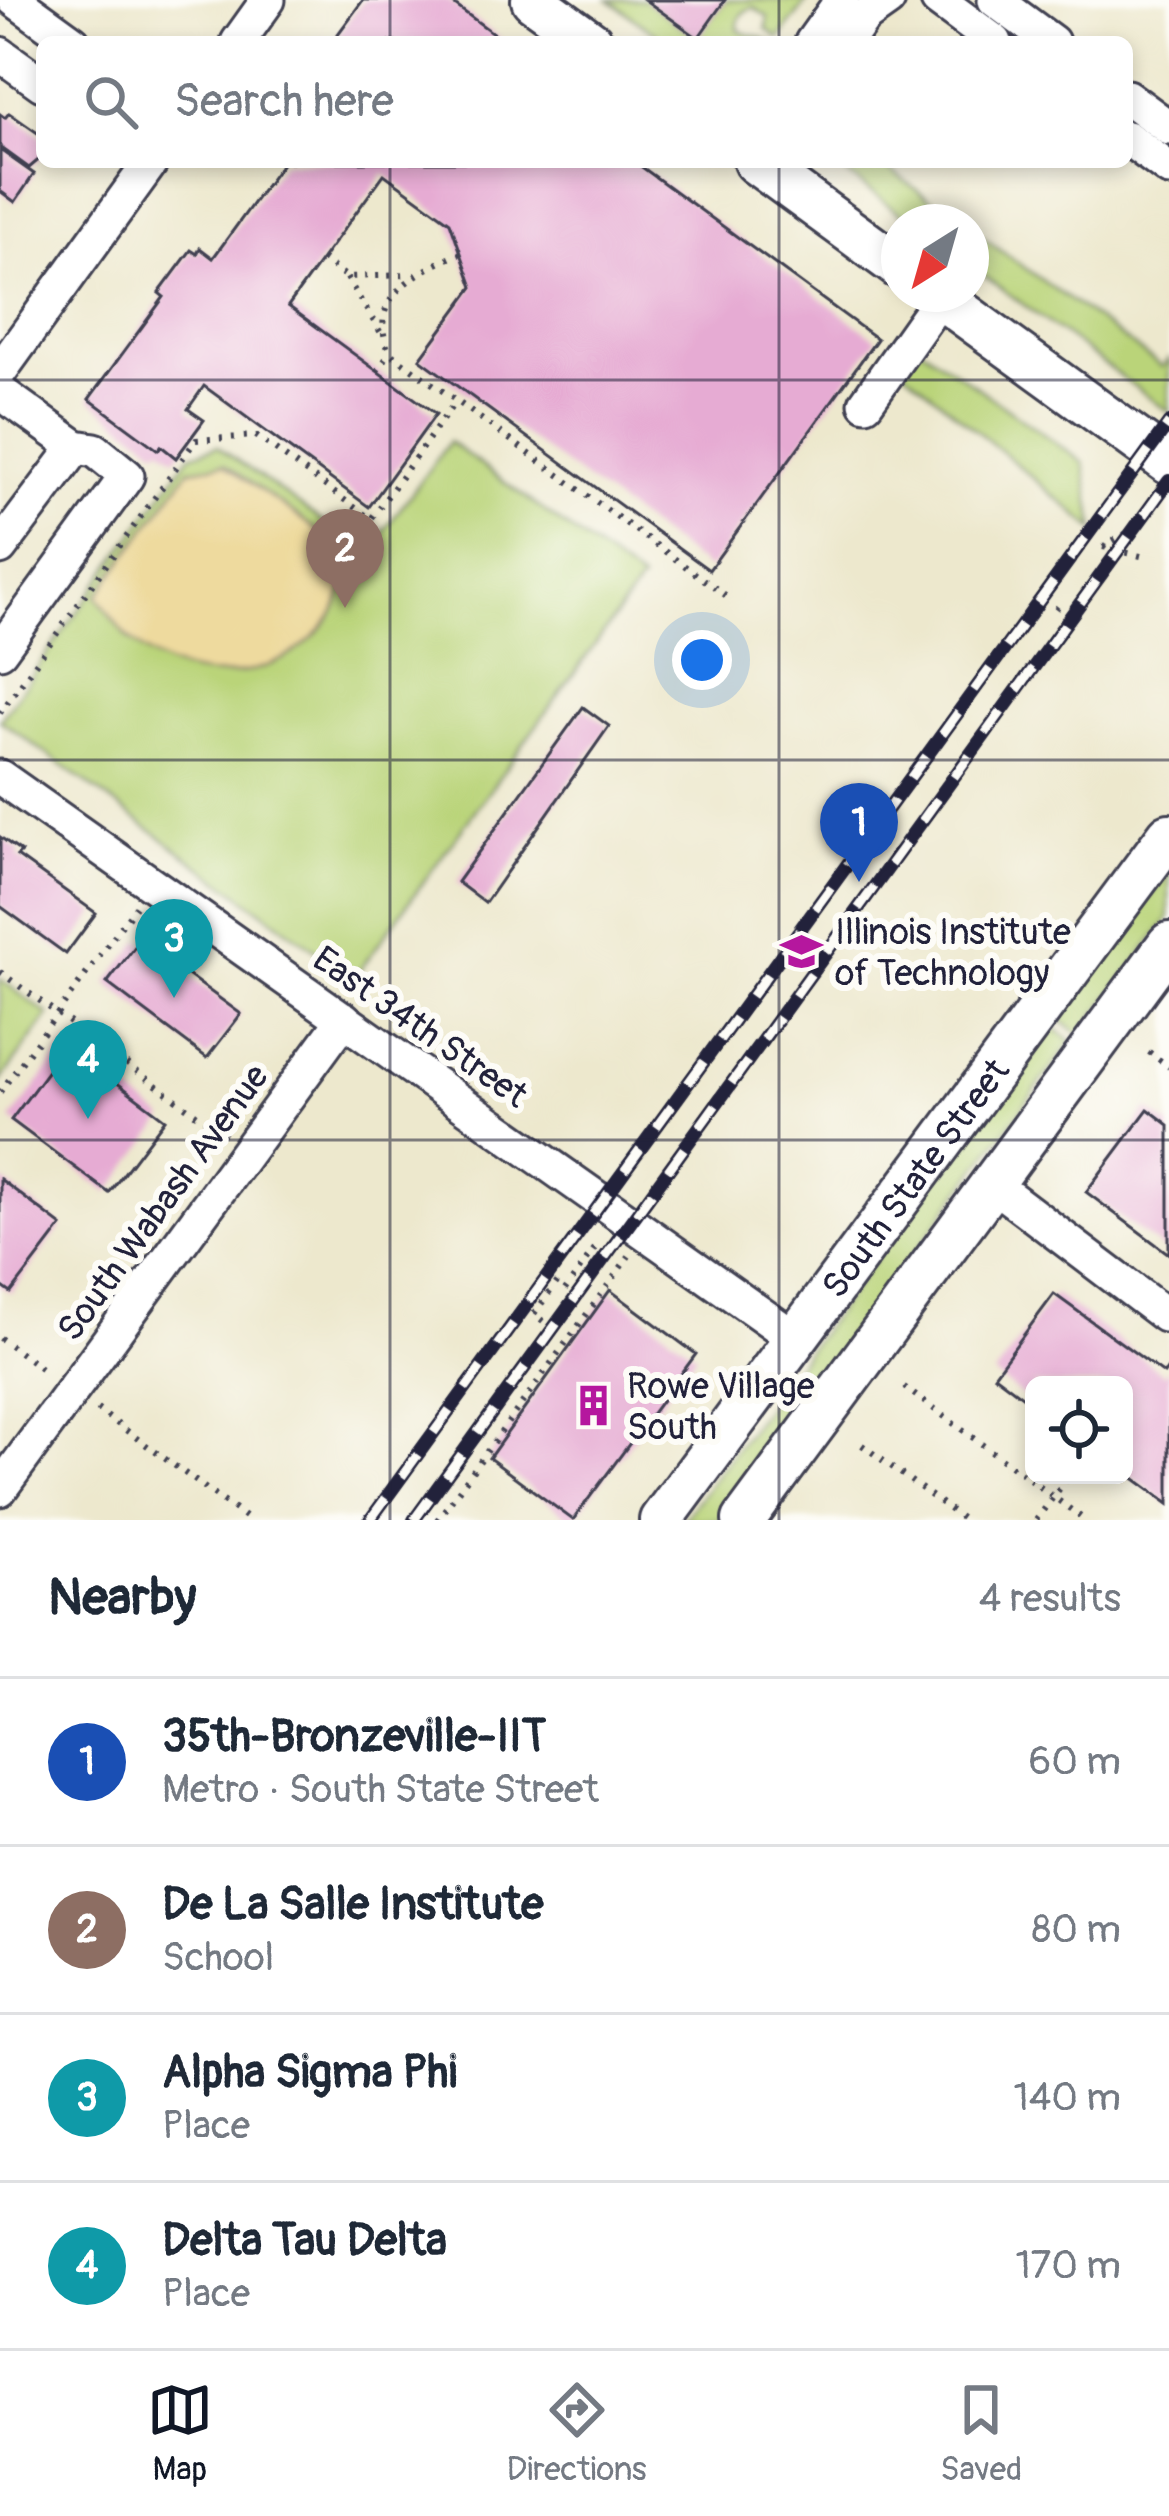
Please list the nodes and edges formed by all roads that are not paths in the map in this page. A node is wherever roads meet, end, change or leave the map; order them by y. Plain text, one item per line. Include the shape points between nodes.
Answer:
1 (15, 0) edge
2 (268, 0) edge
3 (533, 0) edge
4 (842, 0) edge
5 (938, 0) edge
6 (995, 0) edge
7 (885, 3) edge
8 (65, 36) edge
9 (242, 36) edge
10 (583, 36) edge
11 (816, 36) edge
12 (850, 36) edge
13 (879, 36) edge
14 (987, 36) edge
15 (1044, 36) edge
16 (0, 54) edge
17 (36, 80) edge
18 (1133, 101) edge
19 (1169, 128) edge
20 (1133, 142) edge
21 (147, 168) edge
22 (768, 168) edge
23 (1169, 169) edge
24 (881, 253) edge
25 (928, 312) edge
26 (961, 312) edge
27 (0, 370) edge
28 (0, 392) edge
29 (866, 403) dead end
30 (76, 447) junction
31 (1169, 464) edge
32 (0, 548) edge
33 (0, 651) edge
34 (0, 777) edge
35 (1169, 835) edge
36 (1169, 944) edge
37 (344, 1019) junction
38 (992, 1184) junction
39 (1166, 1315) dead end
40 (796, 1339) junction
41 (0, 1489) edge
42 (662, 1520) edge
43 (744, 1520) edge

1 - 8 street
2 - 9 street
3 - 10 main road
4 - 11 street
5 - 14 street
6 - 15 street
7 - 12 street
7 - 13 street
16 - 17 street
18 - 19 street
20 - 23 street
21 - 27 street
22 - 24 main road
25 - 29 street
26 - 31 main road
28 - 30 street
30 - 32 street
30 - 33 street via 95,450 127,476
34 - 37 street, East 34th Street
35 - 40 main road, South State Street
36 - 38 main road, South State Street
37 - 40 street, East 34th Street
37 - 41 street, South Wabash Avenue
38 - 39 street
38 - 43 main road, South State Street
40 - 42 main road, South State Street

